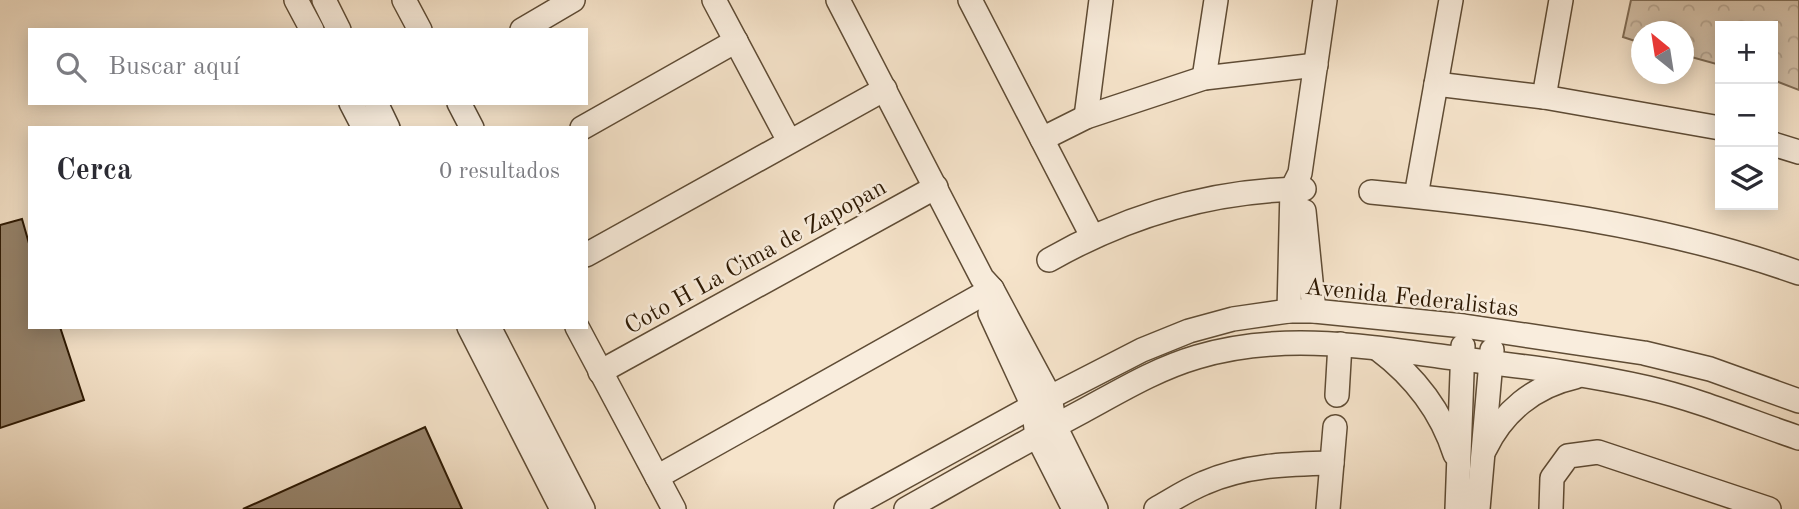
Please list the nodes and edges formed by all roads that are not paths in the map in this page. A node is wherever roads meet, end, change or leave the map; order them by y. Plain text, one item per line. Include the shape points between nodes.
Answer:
1 (296, 0) edge
2 (324, 0) edge
3 (404, 0) edge
4 (573, 0) edge
5 (714, 0) edge
6 (838, 0) edge
7 (970, 0) edge
8 (1101, 0) edge
9 (1216, 0) edge
10 (1325, 0) edge
11 (1451, 0) edge
12 (1561, 0) edge
13 (311, 28) edge
14 (338, 28) edge
15 (419, 28) edge
16 (525, 28) edge
17 (736, 41) junction
18 (1315, 65) junction
19 (1205, 78) junction
20 (1436, 84) junction
21 (885, 89) junction
22 (1544, 97) junction
23 (352, 105) edge
24 (377, 105) edge
25 (460, 105) edge
26 (1086, 117) junction
27 (363, 126) edge
28 (387, 126) edge
29 (471, 126) edge
30 (586, 126) edge
31 (1715, 127) edge
32 (1042, 139) junction
33 (789, 141) junction
34 (1778, 146) edge
35 (1799, 152) edge
36 (1299, 184) junction
37 (936, 187) junction
38 (1371, 192) dead end
39 (1416, 196) junction
40 (1092, 236) junction
41 (588, 255) edge
42 (1049, 260) dead end
43 (1799, 273) edge
44 (986, 287) junction
45 (1289, 311) junction
46 (1314, 311) junction
47 (1464, 326) junction
48 (470, 329) edge
49 (490, 329) edge
50 (578, 329) edge
51 (1494, 330) junction
52 (1340, 344) junction
53 (1376, 347) junction
54 (1463, 359) junction
55 (1491, 363) junction
56 (600, 372) junction
57 (1585, 375) junction
58 (1337, 396) dead end
59 (1799, 401) edge
60 (1042, 402) junction
61 (1335, 427) dead end
62 (1796, 430) edge
63 (1046, 431) junction
64 (1332, 463) junction
65 (1470, 467) junction
66 (1068, 476) junction
67 (657, 477) junction
68 (562, 509) edge
69 (583, 509) edge
70 (674, 509) edge
71 (846, 509) edge
72 (906, 509) edge
73 (1074, 509) edge
74 (1096, 509) edge
75 (1156, 509) edge
76 (1328, 509) edge
77 (1457, 509) edge
78 (1478, 509) edge
79 (1551, 509) edge
80 (1769, 509) edge

1 - 13 street
2 - 14 street
3 - 15 street
4 - 16 street
5 - 17 street
6 - 21 street
7 - 32 street
8 - 26 street
9 - 19 street
10 - 18 street
11 - 20 street
12 - 22 street
17 - 30 street
17 - 33 street
18 - 19 street
18 - 36 street
19 - 26 street
20 - 22 street
20 - 39 street
21 - 33 street
21 - 37 street
22 - 31 street
23 - 27 street
24 - 28 street
25 - 29 street
26 - 32 street
32 - 40 street
33 - 41 street
34 - 35 street
36 - 40 street via 1190,202
36 - 45 street
36 - 46 street
37 - 44 street
37 - 56 street, Coto H La Cima de Zapopan
38 - 39 street
39 - 43 street via 1684,238
40 - 42 street
44 - 60 street
44 - 67 street
45 - 46 street, Avenida Federalistas
45 - 60 street, Avenida Federalistas via 1189,331
46 - 47 street, Avenida Federalistas
47 - 51 street, Avenida Federalistas
47 - 54 street
48 - 68 street
49 - 69 street
50 - 56 street
51 - 55 street
51 - 59 street, Avenida Federalistas via 1644,353 1710,369
52 - 53 street
52 - 58 street
52 - 63 street via 1270,344 1198,357 1147,376
53 - 54 street
53 - 65 street via 1428,398
54 - 55 street
54 - 65 street
55 - 57 street
55 - 65 street
56 - 67 street
57 - 62 street via 1650,388
57 - 65 street via 1543,388 1518,405
60 - 63 street
60 - 71 street, Avenida Federalistas
61 - 64 street
63 - 66 street
63 - 72 street
64 - 75 street via 1241,470 1201,484
64 - 76 street
65 - 77 street
65 - 78 street
66 - 73 street
66 - 74 street
67 - 70 street
79 - 80 street via 1552,478 1569,456 1598,452

